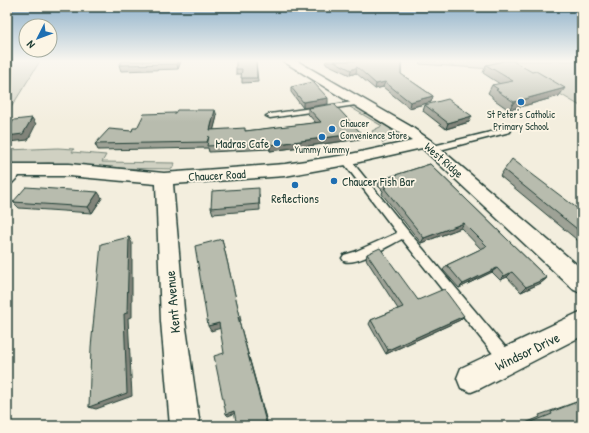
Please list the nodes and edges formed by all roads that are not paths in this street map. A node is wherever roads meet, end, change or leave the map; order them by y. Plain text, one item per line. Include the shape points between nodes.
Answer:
1 (322, 81) edge
2 (360, 103) junction
3 (270, 116) dead end
4 (507, 130) dead end
5 (429, 146) junction
6 (346, 160) junction
7 (13, 171) edge
8 (164, 178) junction
9 (7, 182) edge
10 (404, 234) junction
11 (348, 258) dead end
12 (582, 283) edge
13 (582, 323) edge
14 (508, 361) junction
15 (471, 378) dead end
16 (185, 426) edge

1 - 2 street, West Ridge
2 - 3 lane
2 - 5 street, West Ridge
4 - 5 lane
5 - 6 street, Chaucer Road
5 - 12 street, West Ridge
6 - 8 street, Chaucer Road via 285,170
6 - 10 lane
7 - 8 street, Chaucer Road via 69,170
7 - 9 lane
8 - 16 street, Kent Avenue via 173,321
10 - 11 lane
10 - 14 lane
13 - 14 street, Windsor Drive
14 - 15 street, Windsor Drive

